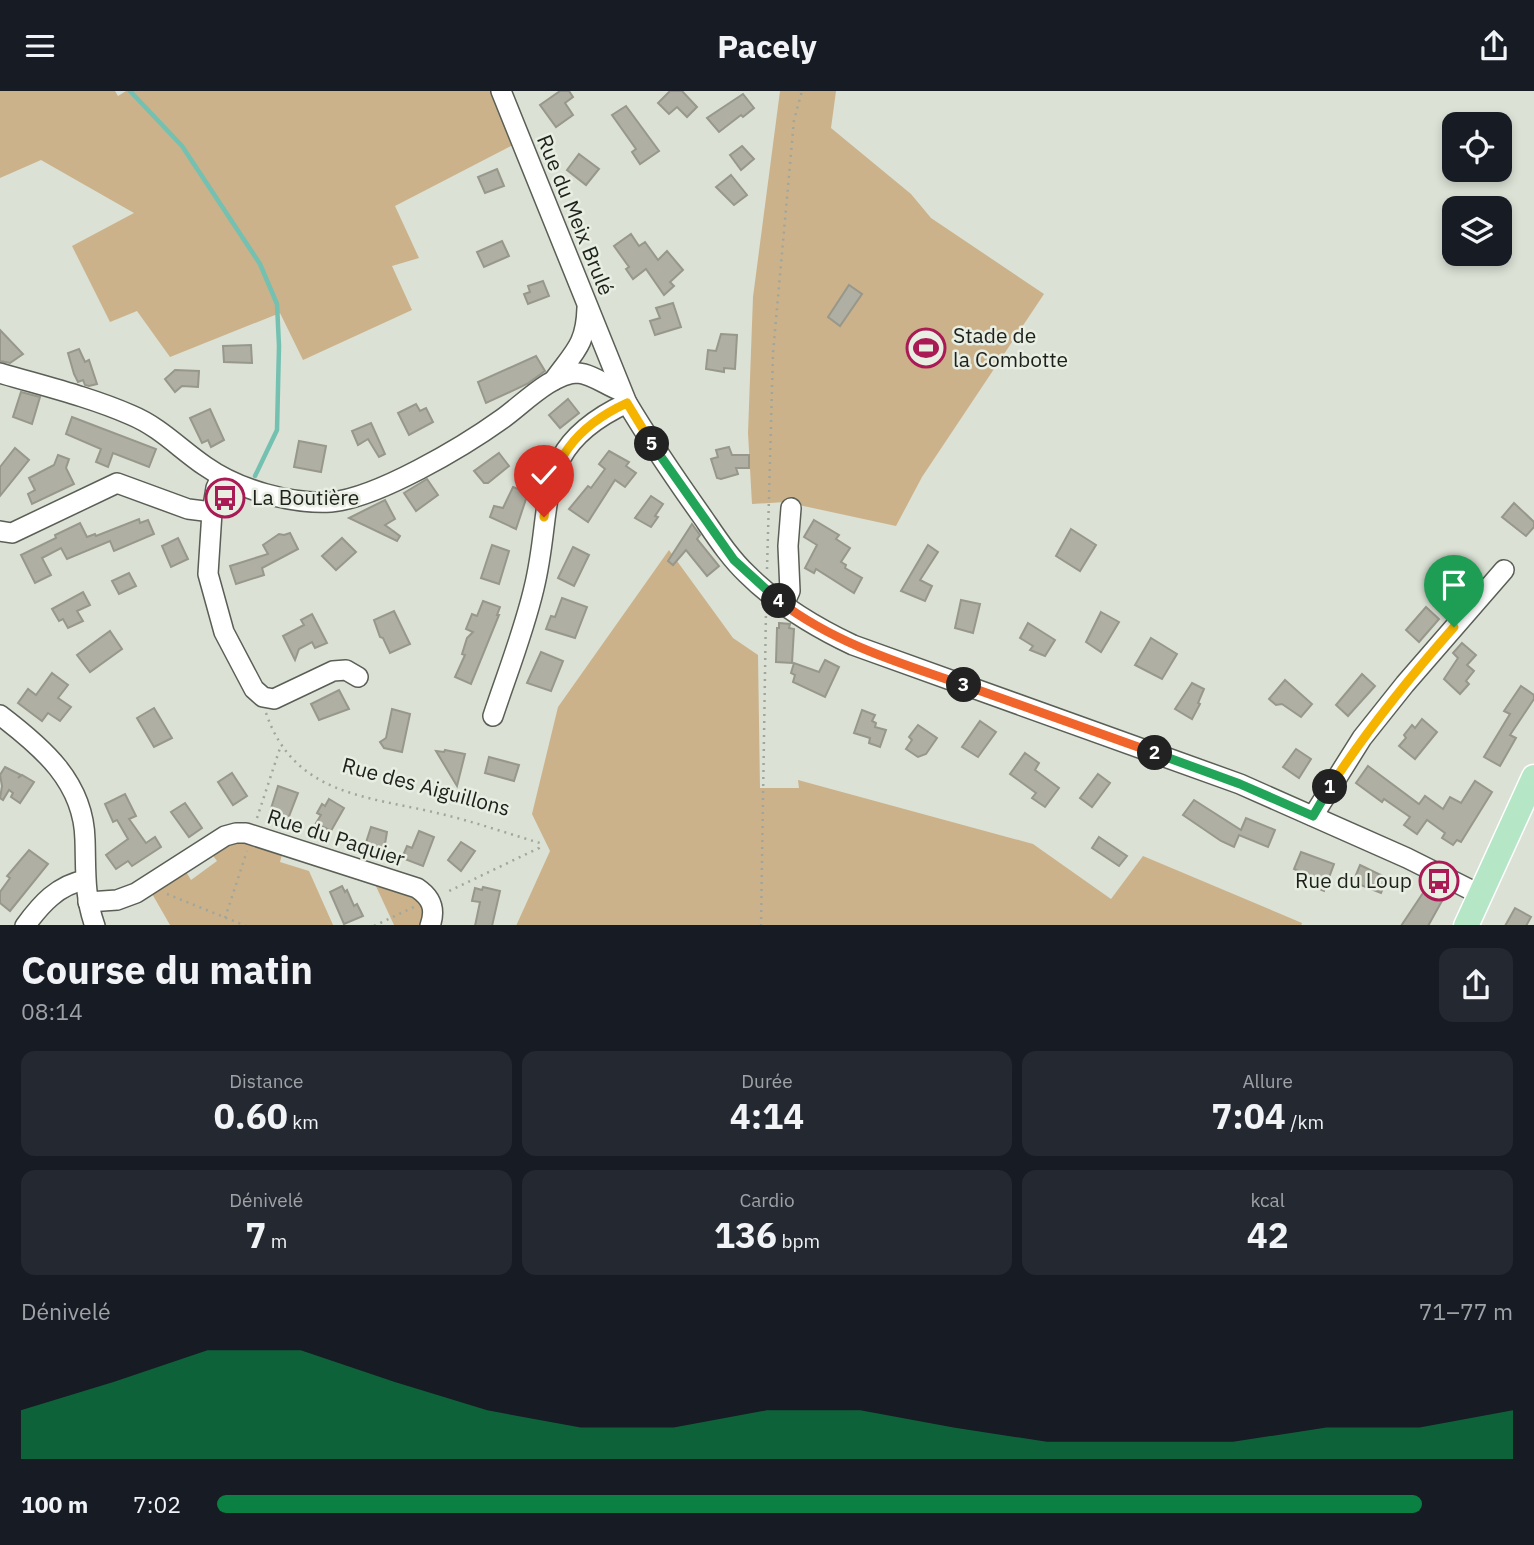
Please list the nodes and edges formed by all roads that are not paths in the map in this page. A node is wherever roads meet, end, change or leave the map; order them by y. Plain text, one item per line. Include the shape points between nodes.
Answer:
1 (501, 91) edge
2 (587, 305) junction
3 (578, 350) junction
4 (606, 353) junction
5 (0, 373) edge
6 (579, 373) junction
7 (553, 380) junction
8 (624, 397) junction
9 (221, 477) junction
10 (791, 508) dead end
11 (212, 512) junction
12 (0, 531) edge
13 (1504, 570) dead end
14 (784, 604) junction
15 (358, 677) dead end
16 (0, 715) edge
17 (493, 716) dead end
18 (1534, 777) edge
19 (1313, 816) junction
20 (85, 880) junction
21 (1479, 894) junction
22 (88, 902) junction
23 (26, 925) edge
24 (95, 925) edge
25 (430, 925) edge
26 (1466, 925) edge

1 - 2 street, Rue du Meix Brulé
2 - 3 street
2 - 4 street, Rue du Meix Brulé
3 - 4 street
3 - 7 street
4 - 6 street via 594,368
4 - 8 street, Rue du Meix Brulé
5 - 9 street via 132,415
6 - 7 street
6 - 8 street
7 - 9 street via 459,446 354,498 329,502 289,498
8 - 14 street, Rue du Meix Brulé via 728,553
8 - 17 street via 571,442 552,477 535,585
9 - 11 street
10 - 14 street via 790,591
11 - 12 street via 188,509 117,483 12,533
11 - 15 street via 207,563 215,603 254,689 274,699 333,671 346,670
13 - 19 street via 1362,738
14 - 19 street, Rue du Meix Brulé via 832,635 885,658 1179,761
16 - 20 street via 42,749 66,778 84,826
18 - 21 main road
19 - 21 street, Rue du Meix Brulé
20 - 22 street
20 - 23 street via 60,888
21 - 26 main road
22 - 24 street
22 - 25 street, Rue du Paquier via 117,900 225,836 246,833 417,888 430,900

